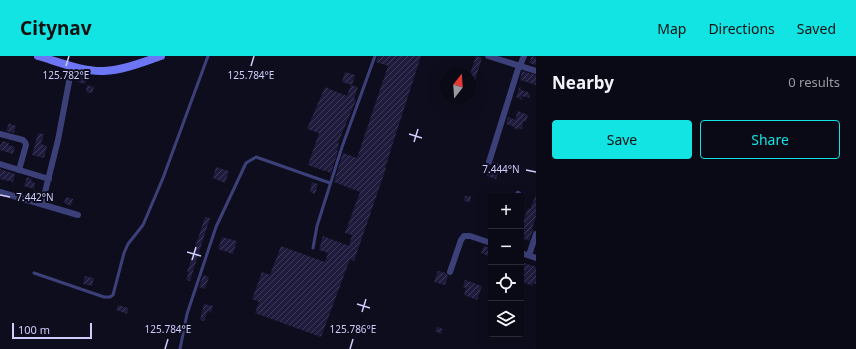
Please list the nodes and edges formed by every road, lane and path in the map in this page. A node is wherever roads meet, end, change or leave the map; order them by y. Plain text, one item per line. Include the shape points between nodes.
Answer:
1 (38, 56) edge
2 (162, 56) edge
3 (208, 56) edge
4 (375, 56) edge
5 (488, 56) edge
6 (524, 56) edge
7 (72, 66) junction
8 (520, 66) junction
9 (536, 71) edge
10 (0, 134) edge
11 (489, 162) dead end
12 (0, 164) edge
13 (19, 170) junction
14 (49, 179) junction
15 (330, 183) junction
16 (0, 192) edge
17 (42, 204) junction
18 (78, 215) dead end
19 (536, 234) edge
20 (488, 242) edge
21 (313, 248) dead end
22 (524, 254) edge
23 (529, 255) junction
24 (536, 258) edge
25 (450, 272) dead end
26 (34, 273) dead end
27 (180, 349) edge

1 - 7 main road
2 - 7 main road via 105,71
3 - 26 lane via 143,225 124,253 113,295 104,297
4 - 15 lane
5 - 8 street
6 - 8 street
7 - 14 street
8 - 9 street
8 - 11 street
10 - 13 street via 25,142
12 - 13 street
13 - 14 street
14 - 17 street
15 - 21 lane
15 - 27 lane via 256,158 246,163 216,227 187,314
16 - 17 street
17 - 18 street
19 - 23 street
20 - 25 street via 464,236
22 - 23 street
23 - 24 street

